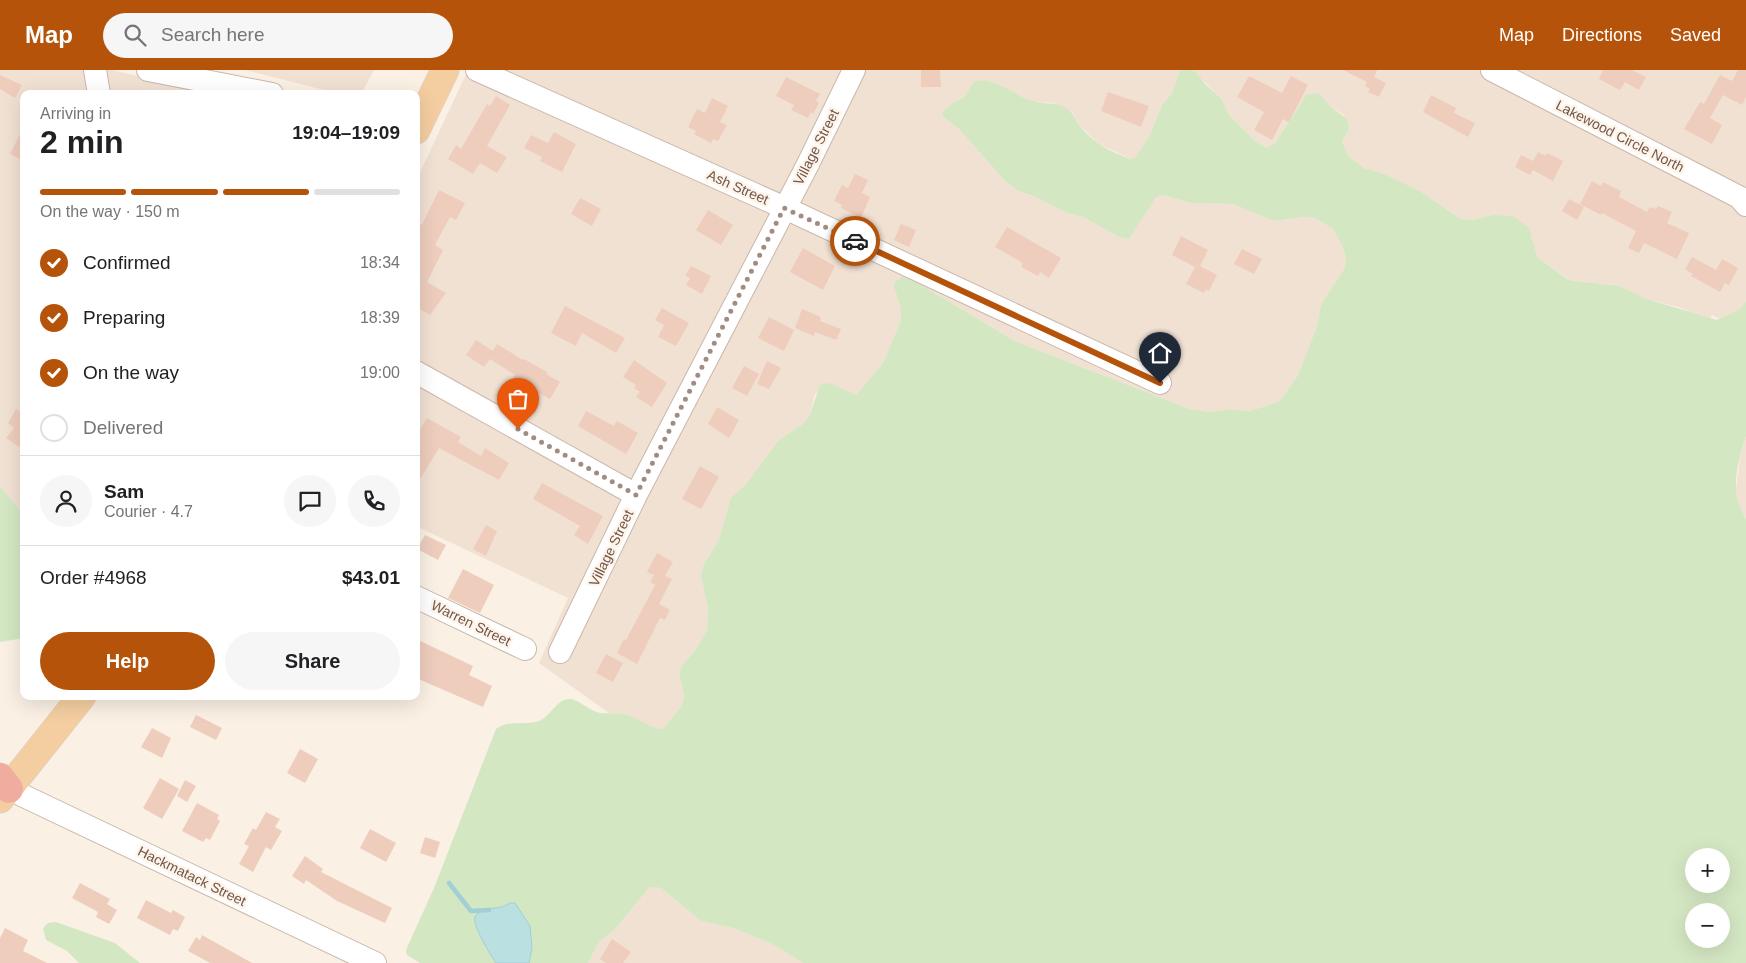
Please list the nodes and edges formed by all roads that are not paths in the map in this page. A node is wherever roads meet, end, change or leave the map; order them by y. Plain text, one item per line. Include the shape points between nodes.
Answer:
1 (95, 70) edge
2 (148, 70) edge
3 (445, 70) edge
4 (477, 70) edge
5 (854, 70) edge
6 (1492, 70) edge
7 (98, 90) edge
8 (251, 90) edge
9 (420, 121) edge
10 (1744, 195) edge
11 (784, 208) junction
12 (420, 374) edge
13 (1160, 383) dead end
14 (636, 495) junction
15 (420, 599) edge
16 (525, 649) dead end
17 (560, 652) dead end
18 (79, 700) edge
19 (2, 789) edge
20 (375, 963) edge

1 - 7 street
2 - 8 street
3 - 9 main road
4 - 11 street, Ash Street
5 - 11 street, Village Street
6 - 10 street, Lakewood Circle North
11 - 13 street, Ash Street
11 - 14 street, Village Street
12 - 14 street
14 - 17 street, Village Street
15 - 16 street, Warren Street
18 - 19 main road
19 - 20 street, Hackmatack Street

